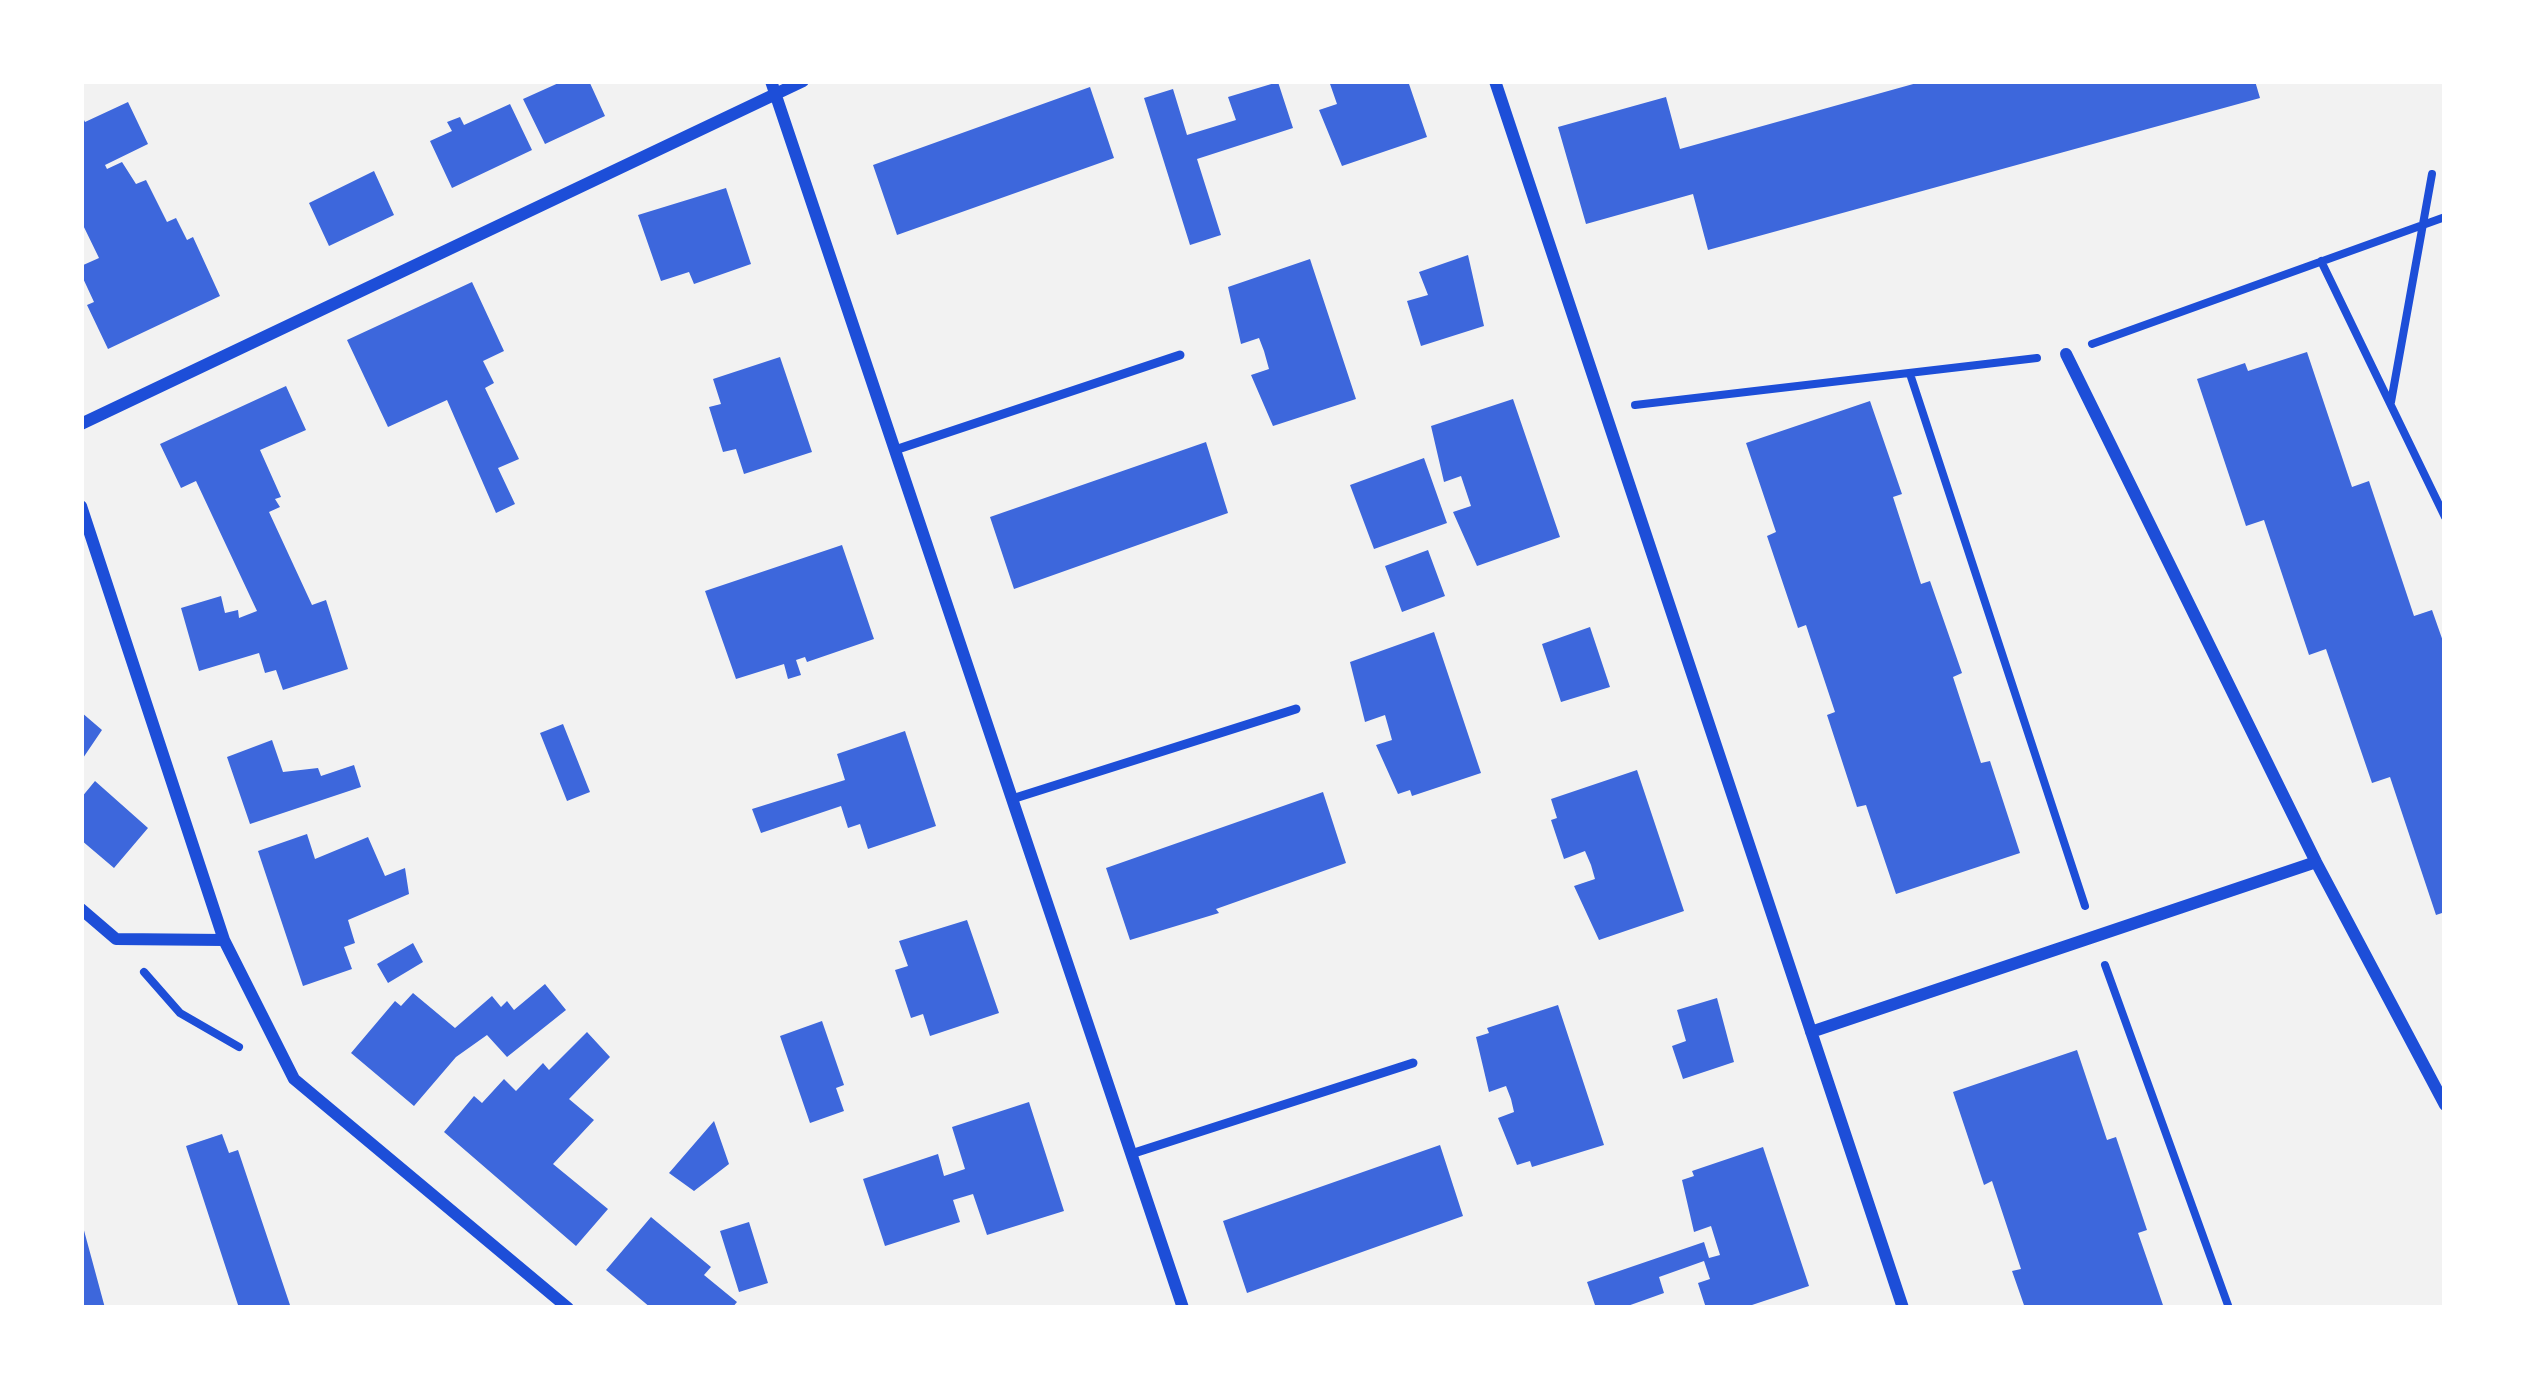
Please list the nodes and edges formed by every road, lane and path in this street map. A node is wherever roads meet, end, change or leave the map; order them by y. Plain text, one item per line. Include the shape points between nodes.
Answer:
1 (803, 81) edge
2 (1496, 81) edge
3 (773, 86) edge
4 (2432, 174) dead end
5 (2445, 218) edge
6 (2426, 224) junction
7 (2321, 261) junction
8 (2066, 354) junction
9 (1180, 355) dead end
10 (1911, 376) junction
11 (2390, 404) junction
12 (1604, 409) junction
13 (81, 424) edge
14 (895, 450) junction
15 (81, 506) edge
16 (2445, 517) edge
17 (1296, 709) dead end
18 (1012, 799) junction
19 (2316, 862) junction
20 (81, 909) edge
21 (2095, 937) junction
22 (116, 939) junction
23 (224, 940) junction
24 (1811, 1032) junction
25 (1413, 1063) dead end
26 (294, 1078) junction
27 (2445, 1105) edge
28 (1131, 1154) junction
29 (568, 1308) edge
30 (1183, 1308) edge
31 (1903, 1308) edge
32 (2229, 1308) edge

1 - 3 street
2 - 12 street
3 - 13 street
3 - 14 street
4 - 6 path
5 - 6 path
6 - 7 path
6 - 11 path
7 - 8 path
7 - 11 path
8 - 10 path
8 - 19 street
9 - 14 lane
10 - 12 path
10 - 21 path
11 - 16 path
12 - 24 street
14 - 18 street
15 - 23 street
17 - 18 lane
18 - 28 street
19 - 21 street
19 - 27 street
20 - 22 street
21 - 24 street
21 - 32 path
22 - 23 street
22 - 26 path via 180,1012
23 - 26 street
24 - 31 street
25 - 28 lane
26 - 29 street
28 - 30 street

